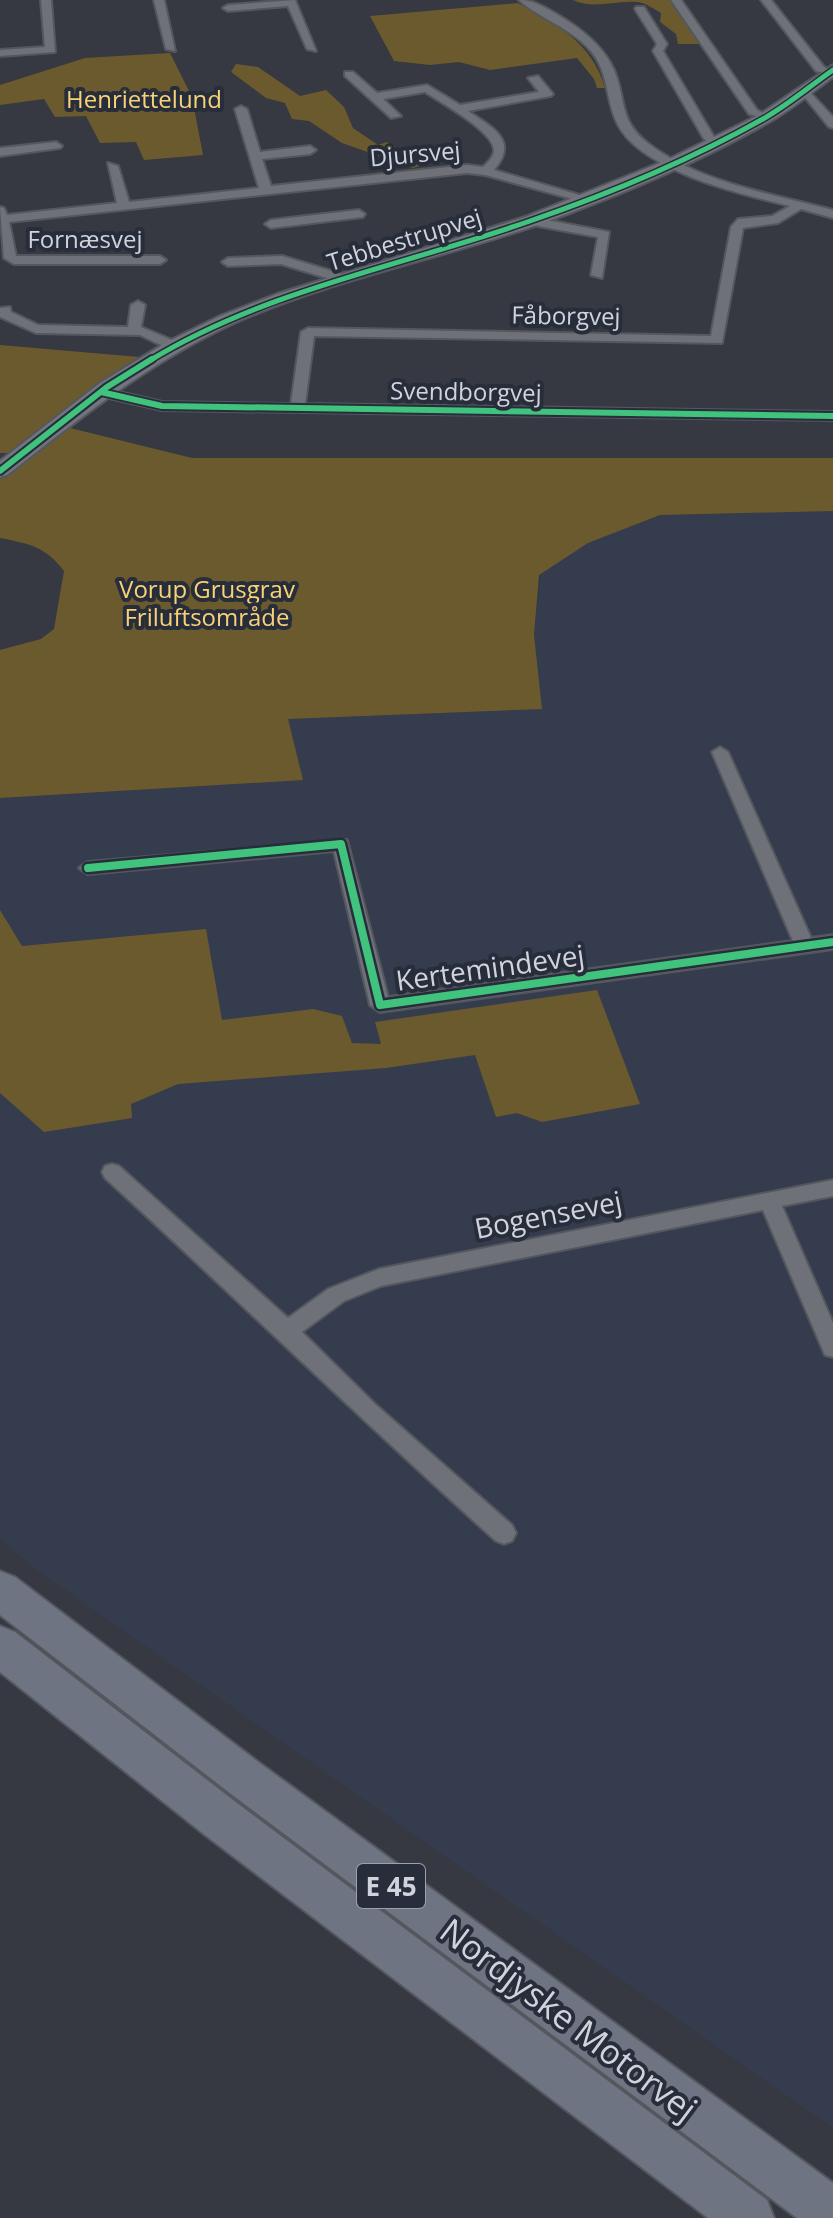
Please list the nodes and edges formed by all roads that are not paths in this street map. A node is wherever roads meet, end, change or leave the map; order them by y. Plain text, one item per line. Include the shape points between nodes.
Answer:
1 (46, 0) edge
2 (159, 0) edge
3 (524, 0) edge
4 (676, 0) edge
5 (766, 0) edge
6 (291, 1) edge
7 (228, 8) dead end
8 (640, 9) dead end
9 (171, 49) dead end
10 (312, 49) dead end
11 (0, 53) edge
12 (831, 71) edge
13 (349, 74) dead end
14 (534, 78) dead end
15 (805, 90) junction
16 (376, 97) junction
17 (241, 109) dead end
18 (459, 109) junction
19 (395, 116) dead end
20 (765, 118) junction
21 (833, 125) edge
22 (717, 143) junction
23 (56, 146) dead end
24 (310, 150) dead end
25 (0, 152) edge
26 (255, 156) junction
27 (673, 164) junction
28 (112, 166) dead end
29 (486, 171) junction
30 (266, 191) junction
31 (587, 199) junction
32 (298, 204) junction
33 (799, 205) junction
34 (124, 206) junction
35 (359, 214) dead end
36 (833, 214) edge
37 (1, 215) edge
38 (531, 221) junction
39 (271, 224) dead end
40 (160, 260) dead end
41 (228, 262) dead end
42 (597, 275) dead end
43 (343, 279) junction
44 (138, 305) dead end
45 (16, 314) dead end
46 (134, 331) junction
47 (174, 346) junction
48 (101, 392) junction
49 (297, 408) junction
50 (833, 416) edge
51 (0, 471) edge
52 (720, 752) dead end
53 (88, 868) dead end
54 (833, 942) edge
55 (805, 946) junction
56 (112, 1172) dead end
57 (833, 1188) edge
58 (769, 1200) junction
59 (287, 1331) junction
60 (833, 1348) edge
61 (504, 1533) dead end
62 (0, 1590) edge
63 (0, 1646) edge
64 (833, 2212) edge
65 (749, 2218) edge

1 - 11 street via 51,50
2 - 9 street
3 - 27 street via 563,23 598,53 608,68 628,132
4 - 20 street via 753,112
5 - 12 street via 820,69
6 - 7 street
6 - 10 street
8 - 22 street via 662,44 658,51
12 - 15 street, Tebbestrupvej
13 - 16 street
14 - 18 street via 547,94
15 - 20 street, Tebbestrupvej
15 - 21 street
16 - 18 street via 427,88
16 - 19 street
17 - 26 street
18 - 29 street via 499,141 498,159
20 - 22 street, Tebbestrupvej
22 - 27 street, Tebbestrupvej
23 - 25 street
24 - 26 street
26 - 30 street
27 - 31 street, Tebbestrupvej
27 - 33 street
28 - 34 street
29 - 31 street, Djursvej
29 - 32 street, Djursvej via 457,170
30 - 32 street, Djursvej
30 - 34 street, Djursvej
31 - 38 street, Tebbestrupvej
32 - 35 street, Djursvej
32 - 39 street, Djursvej
33 - 36 street
33 - 49 street, Fåborgvej via 786,215 737,227 717,340 308,332
34 - 37 street, Djursvej
37 - 40 street, Fornæsvej via 14,260
38 - 42 street via 605,235
38 - 43 street, Tebbestrupvej
41 - 43 street via 282,260
43 - 47 street, Tebbestrupvej via 263,306
44 - 46 street
45 - 46 street via 36,329
46 - 47 street
47 - 48 street, Tebbestrupvej
48 - 49 street, Svendborgvej via 162,406
48 - 51 street, Tebbestrupvej
49 - 50 street, Svendborgvej
52 - 55 street
53 - 55 street, Kertemindevej via 341,844 380,1005
54 - 55 street, Kertemindevej
56 - 59 street
57 - 58 street, Bogensevej
58 - 59 street, Bogensevej via 379,1278 336,1295
58 - 60 street
59 - 61 street via 367,1411
62 - 64 highway, Nordjyske Motorvej / E 45 via 246,1779
63 - 65 highway, Nordjyske Motorvej / E 45

